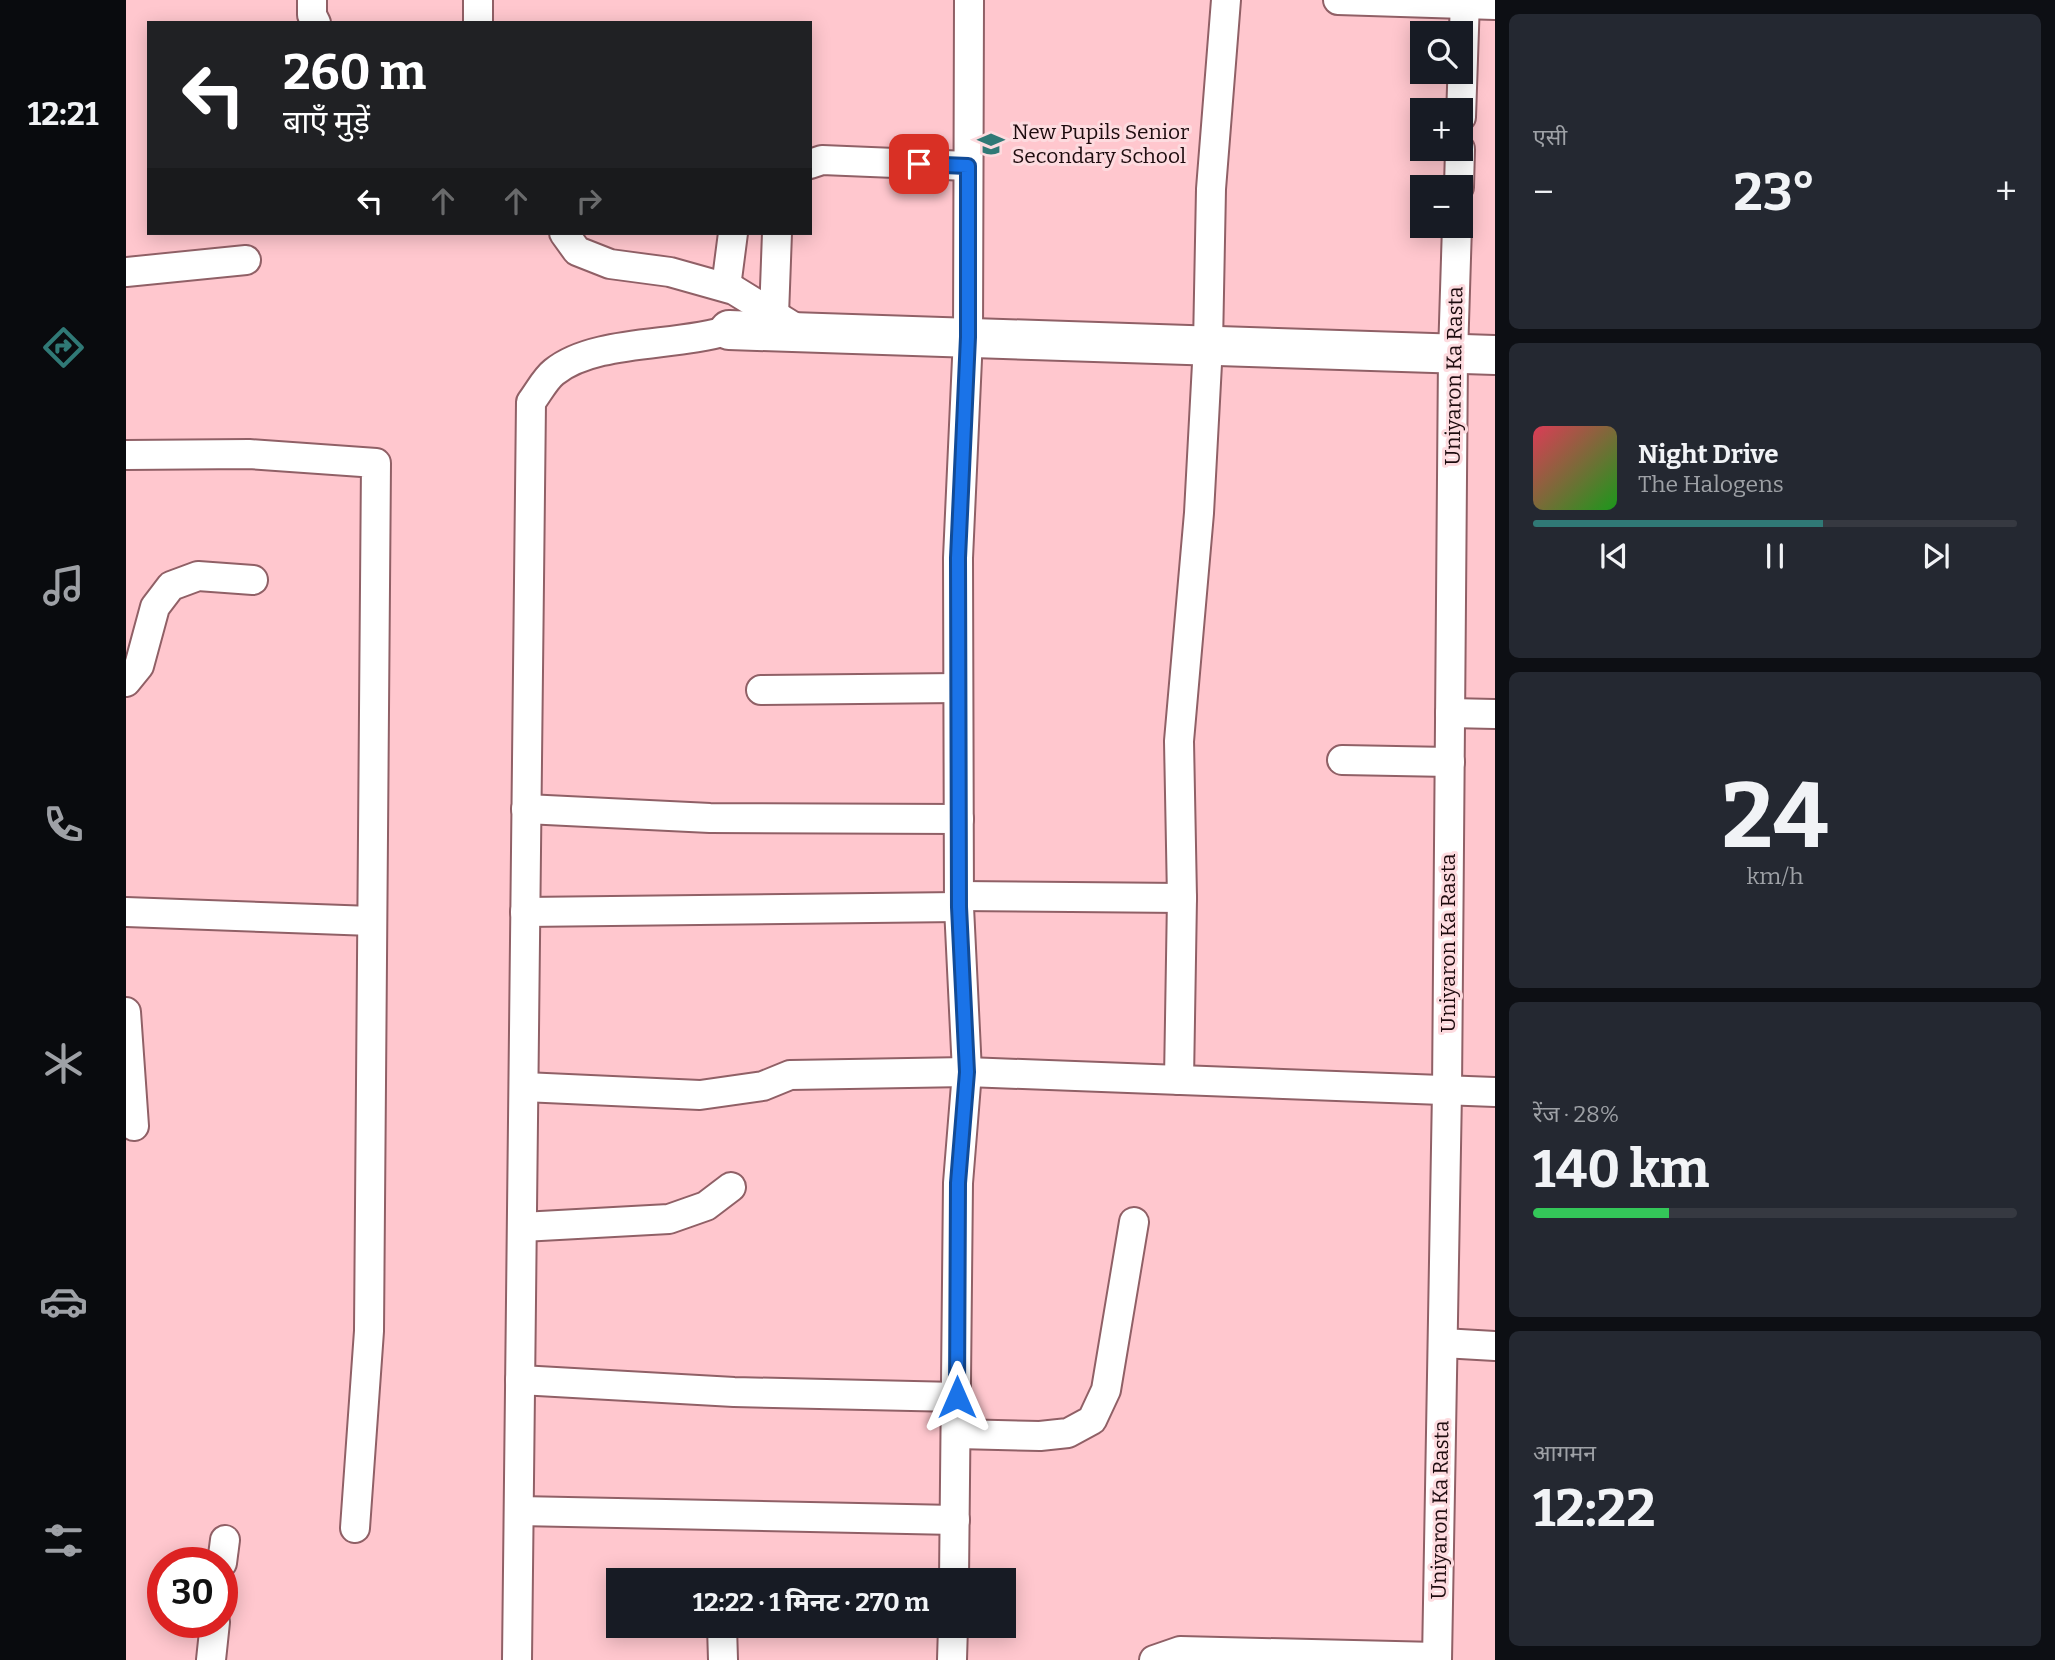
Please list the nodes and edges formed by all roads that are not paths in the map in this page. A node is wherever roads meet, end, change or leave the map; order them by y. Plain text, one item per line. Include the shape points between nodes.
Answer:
1 (312, 0) edge
2 (478, 0) edge
3 (971, 0) edge
4 (1226, 0) edge
5 (1338, 0) edge
6 (1465, 3) edge
7 (1495, 5) edge
8 (315, 21) edge
9 (478, 21) edge
10 (1462, 98) edge
11 (812, 163) edge
12 (968, 166) junction
13 (565, 235) edge
14 (733, 235) edge
15 (777, 235) edge
16 (1457, 238) edge
17 (246, 260) dead end
18 (126, 272) edge
19 (726, 288) junction
20 (788, 323) junction
21 (729, 330) joint
22 (968, 337) junction
23 (1208, 345) junction
24 (1453, 355) junction
25 (1495, 355) edge
26 (126, 455) edge
27 (253, 580) dead end
28 (126, 682) edge
29 (958, 688) junction
30 (761, 690) dead end
31 (1450, 713) junction
32 (1495, 714) edge
33 (1342, 760) dead end
34 (1450, 762) junction
35 (526, 809) junction
36 (959, 819) junction
37 (1182, 898) junction
38 (959, 902) junction
39 (126, 912) edge
40 (525, 912) junction
41 (372, 920) junction
42 (126, 1012) edge
43 (967, 1072) junction
44 (1179, 1080) junction
45 (524, 1087) junction
46 (1447, 1091) junction
47 (1495, 1093) edge
48 (134, 1126) dead end
49 (731, 1187) dead end
50 (1134, 1222) dead end
51 (522, 1227) junction
52 (1443, 1343) junction
53 (1495, 1346) edge
54 (520, 1380) junction
55 (957, 1397) junction
56 (957, 1434) junction
57 (519, 1511) junction
58 (955, 1520) junction
59 (355, 1528) dead end
60 (954, 1568) edge
61 (213, 1638) edge
62 (722, 1638) edge
63 (953, 1638) edge
64 (1437, 1659) edge
65 (211, 1660) edge
66 (517, 1660) edge
67 (723, 1660) edge
68 (952, 1660) edge
69 (1154, 1660) edge

1 - 8 street
2 - 9 street
3 - 12 street
4 - 23 street via 1211,189
5 - 6 street
6 - 7 street
6 - 10 street
11 - 12 street via 822,160
12 - 22 street
13 - 19 street via 577,251 610,264 670,272
14 - 19 street
15 - 20 street
16 - 24 street, Uniyaron Ka Rasta
17 - 18 street
19 - 20 street
20 - 21 street
20 - 22 street
21 - 35 street via 703,338 585,354 553,372 531,402
22 - 23 street
22 - 29 street via 958,558
23 - 24 street
23 - 37 street via 1179,741
24 - 25 street
24 - 31 street, Uniyaron Ka Rasta
26 - 41 street via 249,454 376,463
27 - 28 street via 198,576 170,586 155,607 139,666
29 - 30 street
29 - 36 street
31 - 32 street
31 - 34 street, Uniyaron Ka Rasta
33 - 34 street
34 - 46 street, Uniyaron Ka Rasta
35 - 36 street via 710,818
35 - 40 street
36 - 38 street
37 - 38 street
37 - 44 street
38 - 40 street
38 - 43 street
39 - 41 street
40 - 45 street
41 - 59 street via 369,1331
42 - 48 street
43 - 44 street
43 - 45 street via 790,1075 763,1086 701,1095
43 - 55 street via 958,1183
44 - 46 street
45 - 51 street
46 - 47 street
46 - 52 street, Uniyaron Ka Rasta
49 - 51 street via 706,1206 669,1219
50 - 56 street via 1106,1390 1092,1420 1068,1433 1040,1436
51 - 54 street
52 - 53 street
52 - 64 street, Uniyaron Ka Rasta
54 - 55 street via 734,1392
54 - 57 street
55 - 56 street
56 - 58 street
57 - 58 street
57 - 66 street
58 - 60 street
61 - 65 street
62 - 67 street
63 - 68 street
64 - 69 street via 1180,1651

